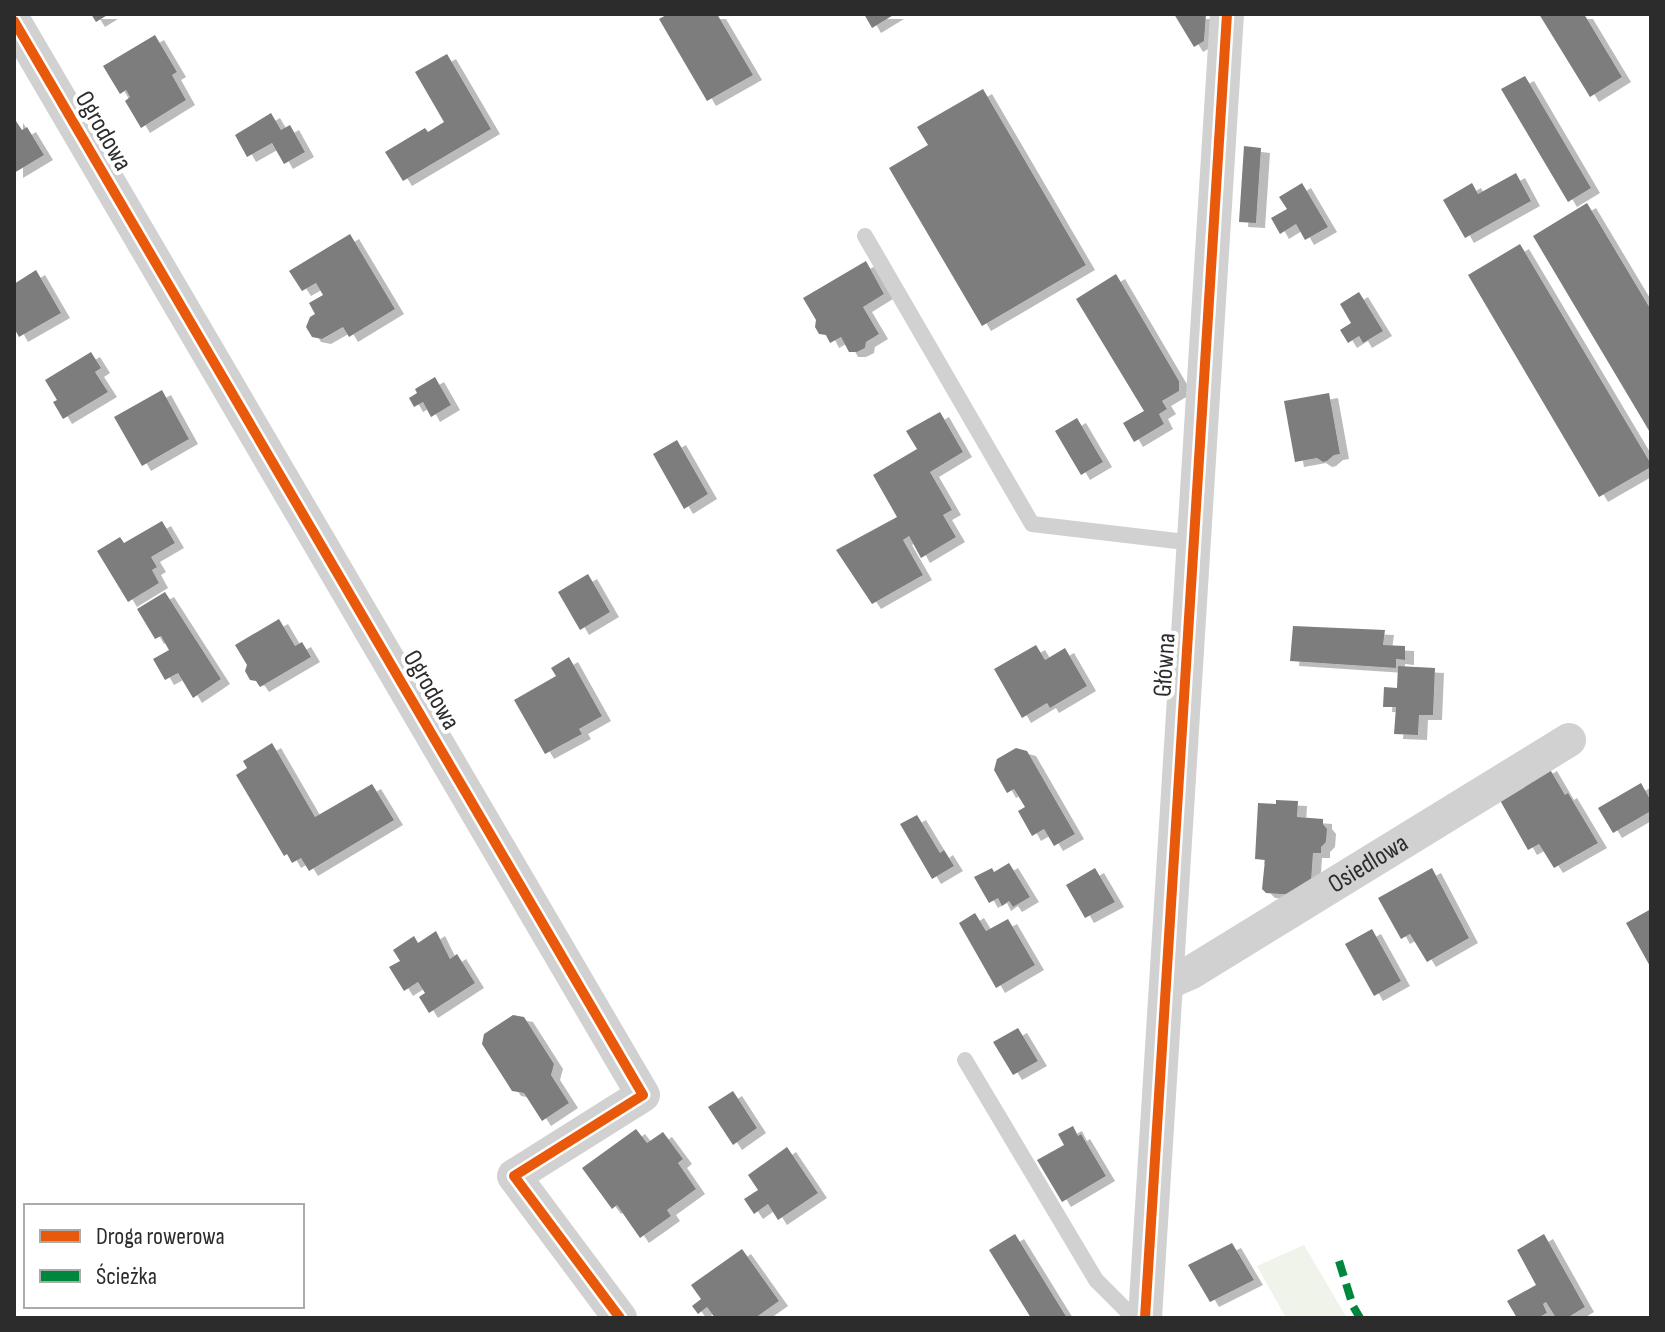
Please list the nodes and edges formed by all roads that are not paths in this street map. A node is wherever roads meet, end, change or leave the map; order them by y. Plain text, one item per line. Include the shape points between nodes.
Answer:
1 (1227, 14) edge
2 (14, 21) edge
3 (865, 236) dead end
4 (1194, 543) junction
5 (1569, 740) dead end
6 (1167, 983) junction
7 (965, 1060) dead end
8 (620, 1318) edge
9 (1134, 1318) edge
10 (1145, 1318) edge

1 - 4 street, Główna
2 - 8 street, Ogrodowa via 643,1095 514,1176
3 - 4 lane via 1032,524
4 - 6 street, Główna
5 - 6 street, Osiedlowa
6 - 10 street, Główna
7 - 9 lane via 1096,1280

